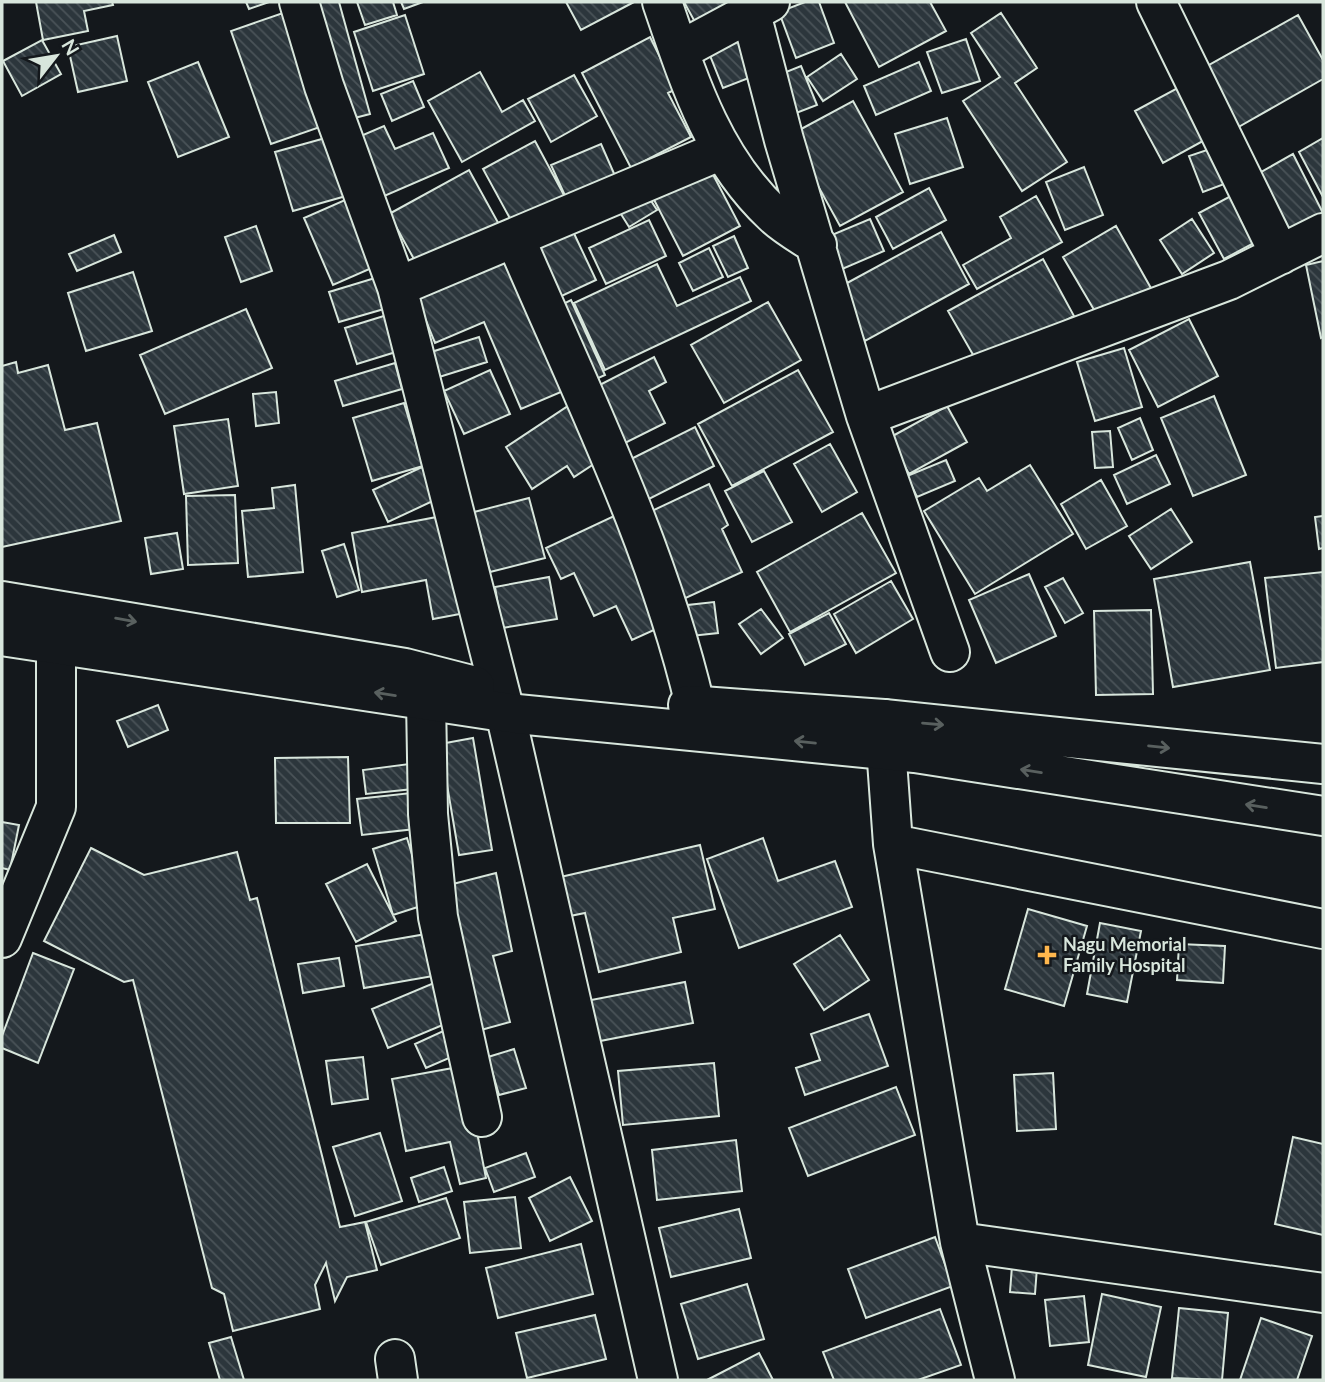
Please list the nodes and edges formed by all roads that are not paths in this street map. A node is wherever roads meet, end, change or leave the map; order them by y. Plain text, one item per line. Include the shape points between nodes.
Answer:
1 (299, 2) edge
2 (662, 2) edge
3 (1156, 2) edge
4 (757, 6) edge
5 (679, 51) junction
6 (722, 150) junction
7 (1323, 233) edge
8 (515, 237) junction
9 (817, 245) junction
10 (1280, 255) junction
11 (397, 287) junction
12 (866, 416) junction
13 (2, 601) edge
14 (2, 636) edge
15 (56, 643) junction
16 (950, 652) dead end
17 (426, 700) junction
18 (503, 702) junction
19 (695, 705) junction
20 (885, 734) junction
21 (1323, 764) edge
22 (1323, 816) edge
23 (893, 844) junction
24 (1323, 929) edge
25 (2, 938) edge
26 (482, 1117) dead end
27 (960, 1242) junction
28 (1323, 1293) edge
29 (658, 1380) edge
30 (995, 1380) edge

1 - 11 street via 324,86
2 - 5 street
3 - 10 street
4 - 5 street
4 - 9 street
5 - 6 street via 699,108
6 - 8 street
6 - 9 street via 773,215
7 - 10 street
8 - 11 street
8 - 19 street via 653,567 683,652
9 - 12 street
10 - 12 street via 1229,280
11 - 18 street
12 - 16 street
13 -> 18 street via 405,668
14 - 15 street
17 -> 15 street
15 - 25 street via 55,807
17 - 18 street
17 - 26 street via 428,814 438,917
18 - 19 street
20 -> 18 street
18 - 29 street
19 - 20 street
20 -> 21 street
22 -> 20 street
20 - 23 street
23 - 24 street
23 - 27 street
27 - 28 street
27 - 30 street

